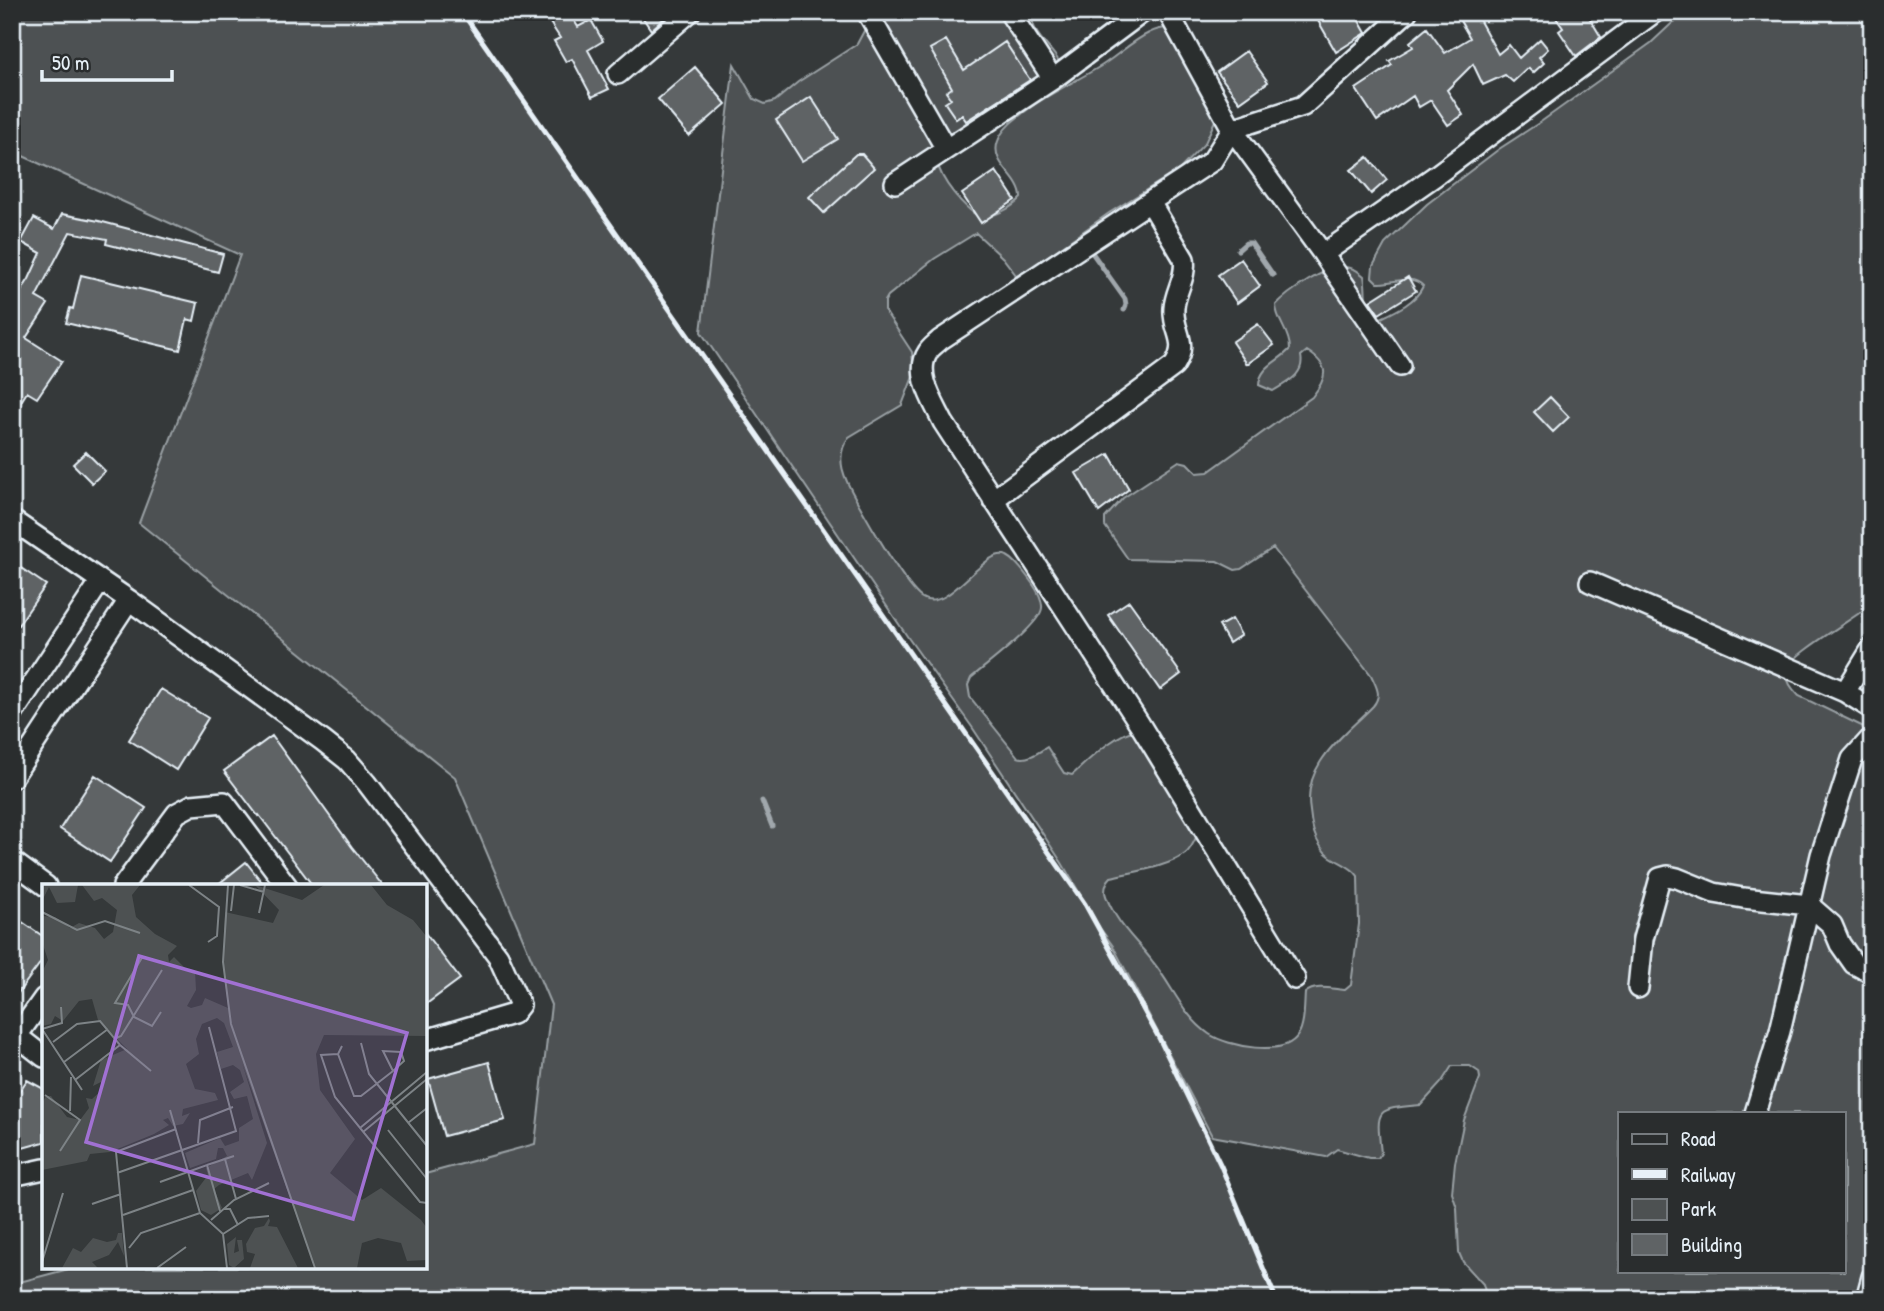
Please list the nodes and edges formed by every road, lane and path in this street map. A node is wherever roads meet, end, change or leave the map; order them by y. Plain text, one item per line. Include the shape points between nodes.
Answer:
1 (690, 12) edge
2 (867, 12) edge
3 (1009, 12) edge
4 (1143, 12) edge
5 (1168, 12) edge
6 (1408, 12) edge
7 (1655, 12) edge
8 (618, 74) dead end
9 (1053, 79) junction
10 (1232, 129) junction
11 (946, 149) junction
12 (895, 183) dead end
13 (1150, 202) junction
14 (1323, 254) junction
15 (1399, 366) dead end
16 (993, 500) junction
17 (12, 520) edge
18 (100, 582) junction
19 (1590, 582) dead end
20 (129, 600) junction
21 (1872, 648) edge
22 (1845, 692) junction
23 (1872, 709) edge
24 (12, 715) edge
25 (1872, 737) edge
26 (12, 778) edge
27 (12, 861) edge
28 (43, 884) edge
29 (124, 884) edge
30 (285, 884) edge
31 (1808, 905) junction
32 (1872, 970) edge
33 (1295, 979) dead end
34 (1638, 988) dead end
35 (42, 1001) edge
36 (427, 1039) edge
37 (15, 1040) edge
38 (42, 1056) edge
39 (1755, 1112) edge
40 (42, 1169) edge
41 (12, 1176) edge
42 (1872, 1277) edge
43 (1866, 1299) edge

1 - 8 street
2 - 11 street
3 - 9 street
4 - 9 street
5 - 10 street
6 - 10 street via 1303,106
7 - 14 street
9 - 11 street
10 - 13 street via 1212,162
10 - 14 street
11 - 12 street
13 - 16 street via 1184,260 1174,307 1181,356 1174,366
13 - 16 street via 927,353 923,368 928,391
14 - 15 street
16 - 33 street via 1139,723
17 - 18 street
18 - 20 street
18 - 24 street
19 - 22 street
20 - 26 street
20 - 36 street via 347,760 498,956 518,999 518,1011
21 - 22 street
22 - 23 street
25 - 31 street via 1852,759
27 - 28 street
29 - 30 street via 177,813 192,805 224,802
31 - 32 street via 1832,925 1854,964
31 - 34 street via 1733,897 1677,878 1660,878 1643,939
31 - 39 street via 1780,1031
35 - 37 street
37 - 38 street
40 - 41 street
42 - 43 street

